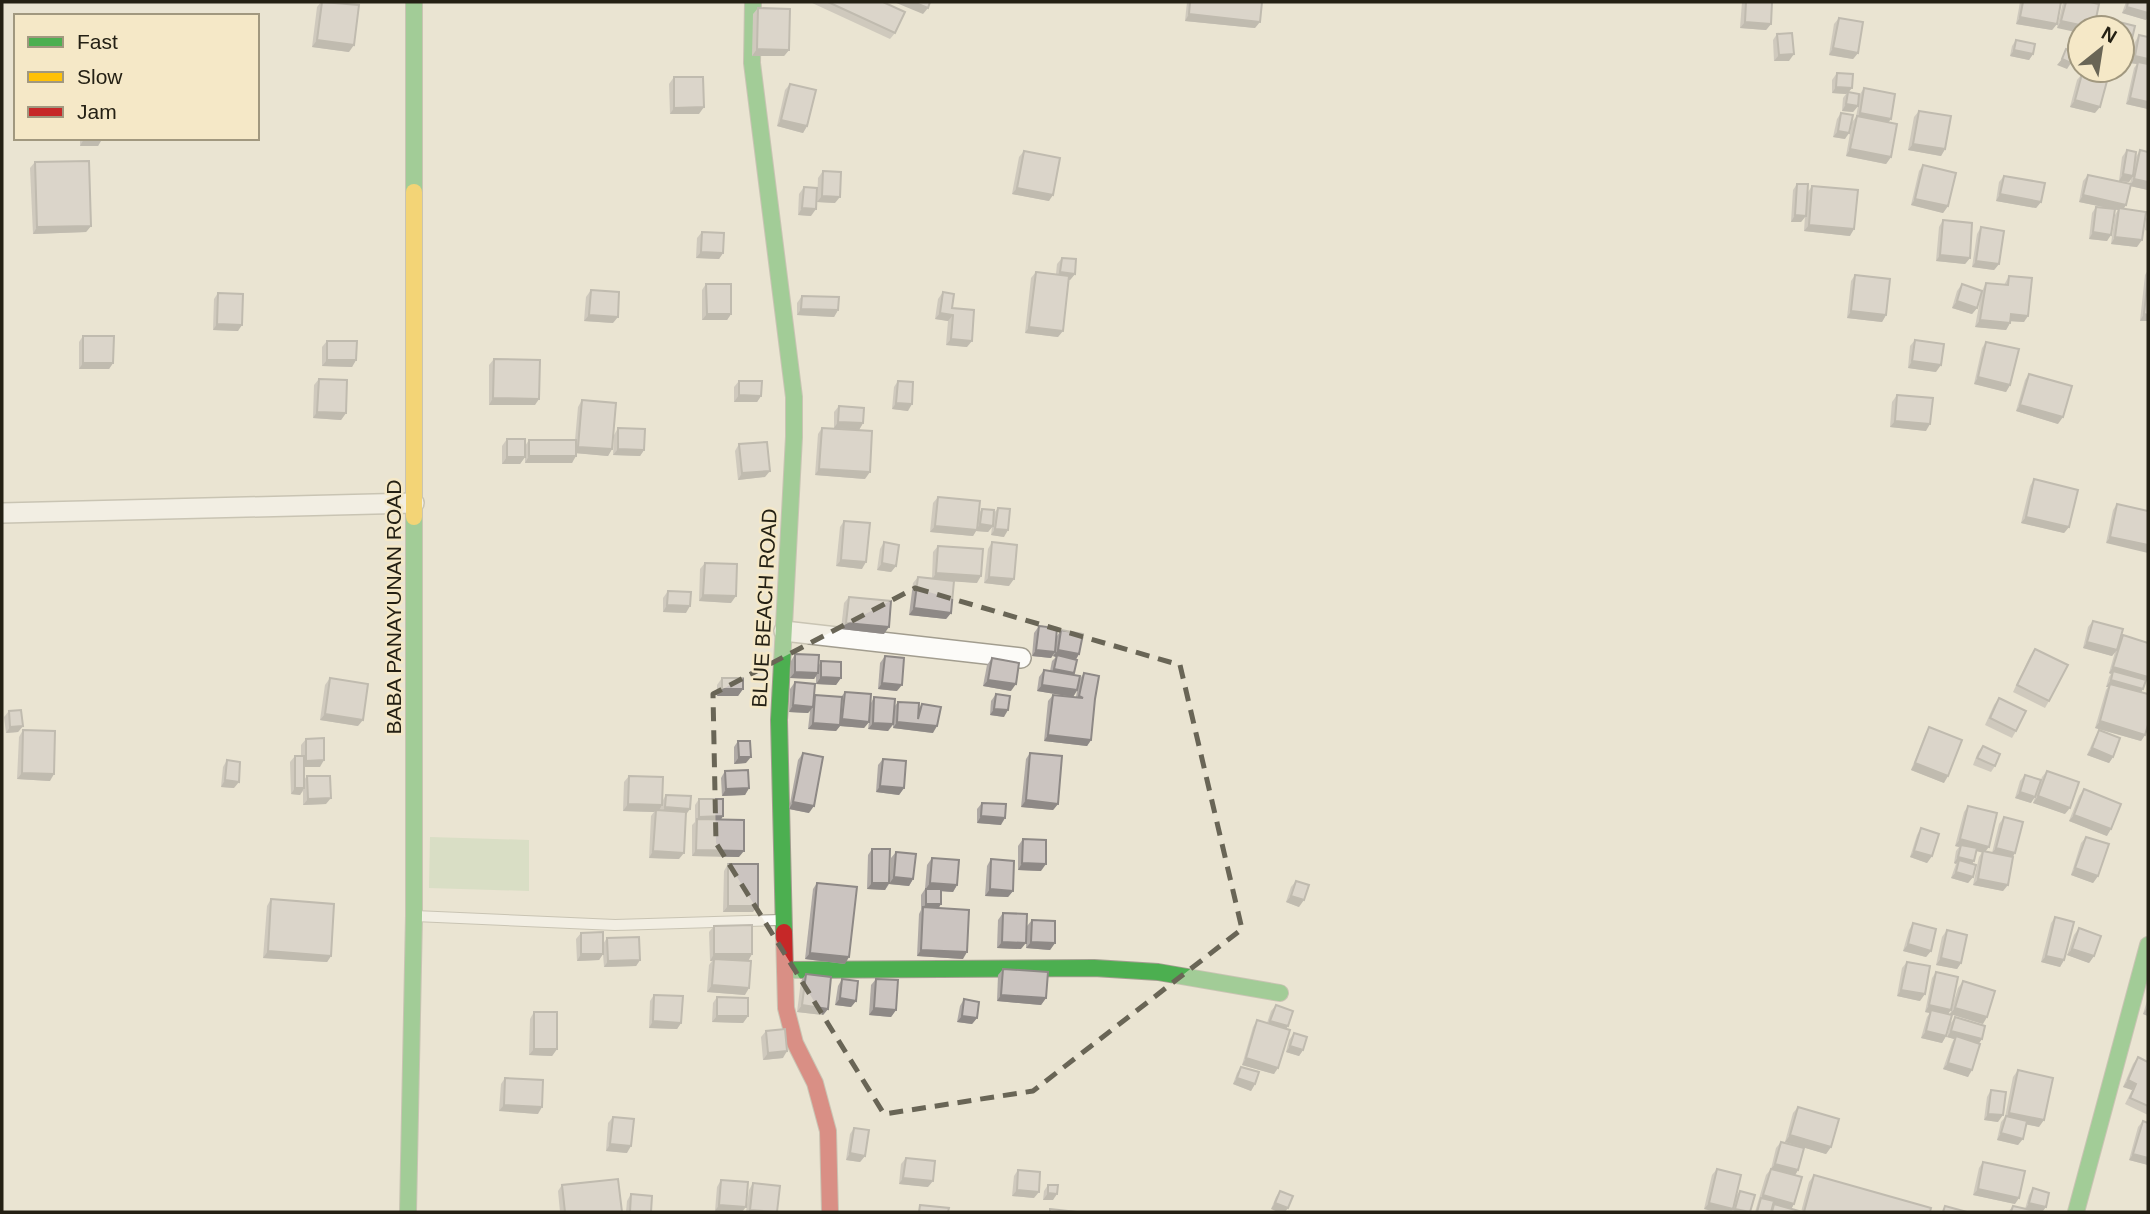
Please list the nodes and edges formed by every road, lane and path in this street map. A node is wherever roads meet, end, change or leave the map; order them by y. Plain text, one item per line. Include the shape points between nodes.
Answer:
1 (414, 2) edge
2 (753, 2) edge
3 (414, 503) junction
4 (2, 513) edge
5 (785, 631) junction
6 (1021, 658) dead end
7 (414, 916) junction
8 (784, 920) junction
9 (2148, 945) edge
10 (785, 970) junction
11 (1280, 993) dead end
12 (408, 1212) edge
13 (830, 1212) edge
14 (2076, 1212) edge

1 - 3 street, BABA PANAYUNAN ROAD
2 - 5 street, BLUE BEACH ROAD via 752,63 794,397
3 - 4 street
3 - 7 street, BABA PANAYUNAN ROAD
5 - 6 street
5 - 8 street, BLUE BEACH ROAD via 779,720
7 - 8 lane via 615,925
7 - 12 street, BABA PANAYUNAN ROAD
8 - 10 street, BLUE BEACH ROAD
9 - 14 street
10 - 11 street via 1094,968 1158,972
10 - 13 street, BLUE BEACH ROAD via 786,1008 795,1043 815,1083 828,1131

